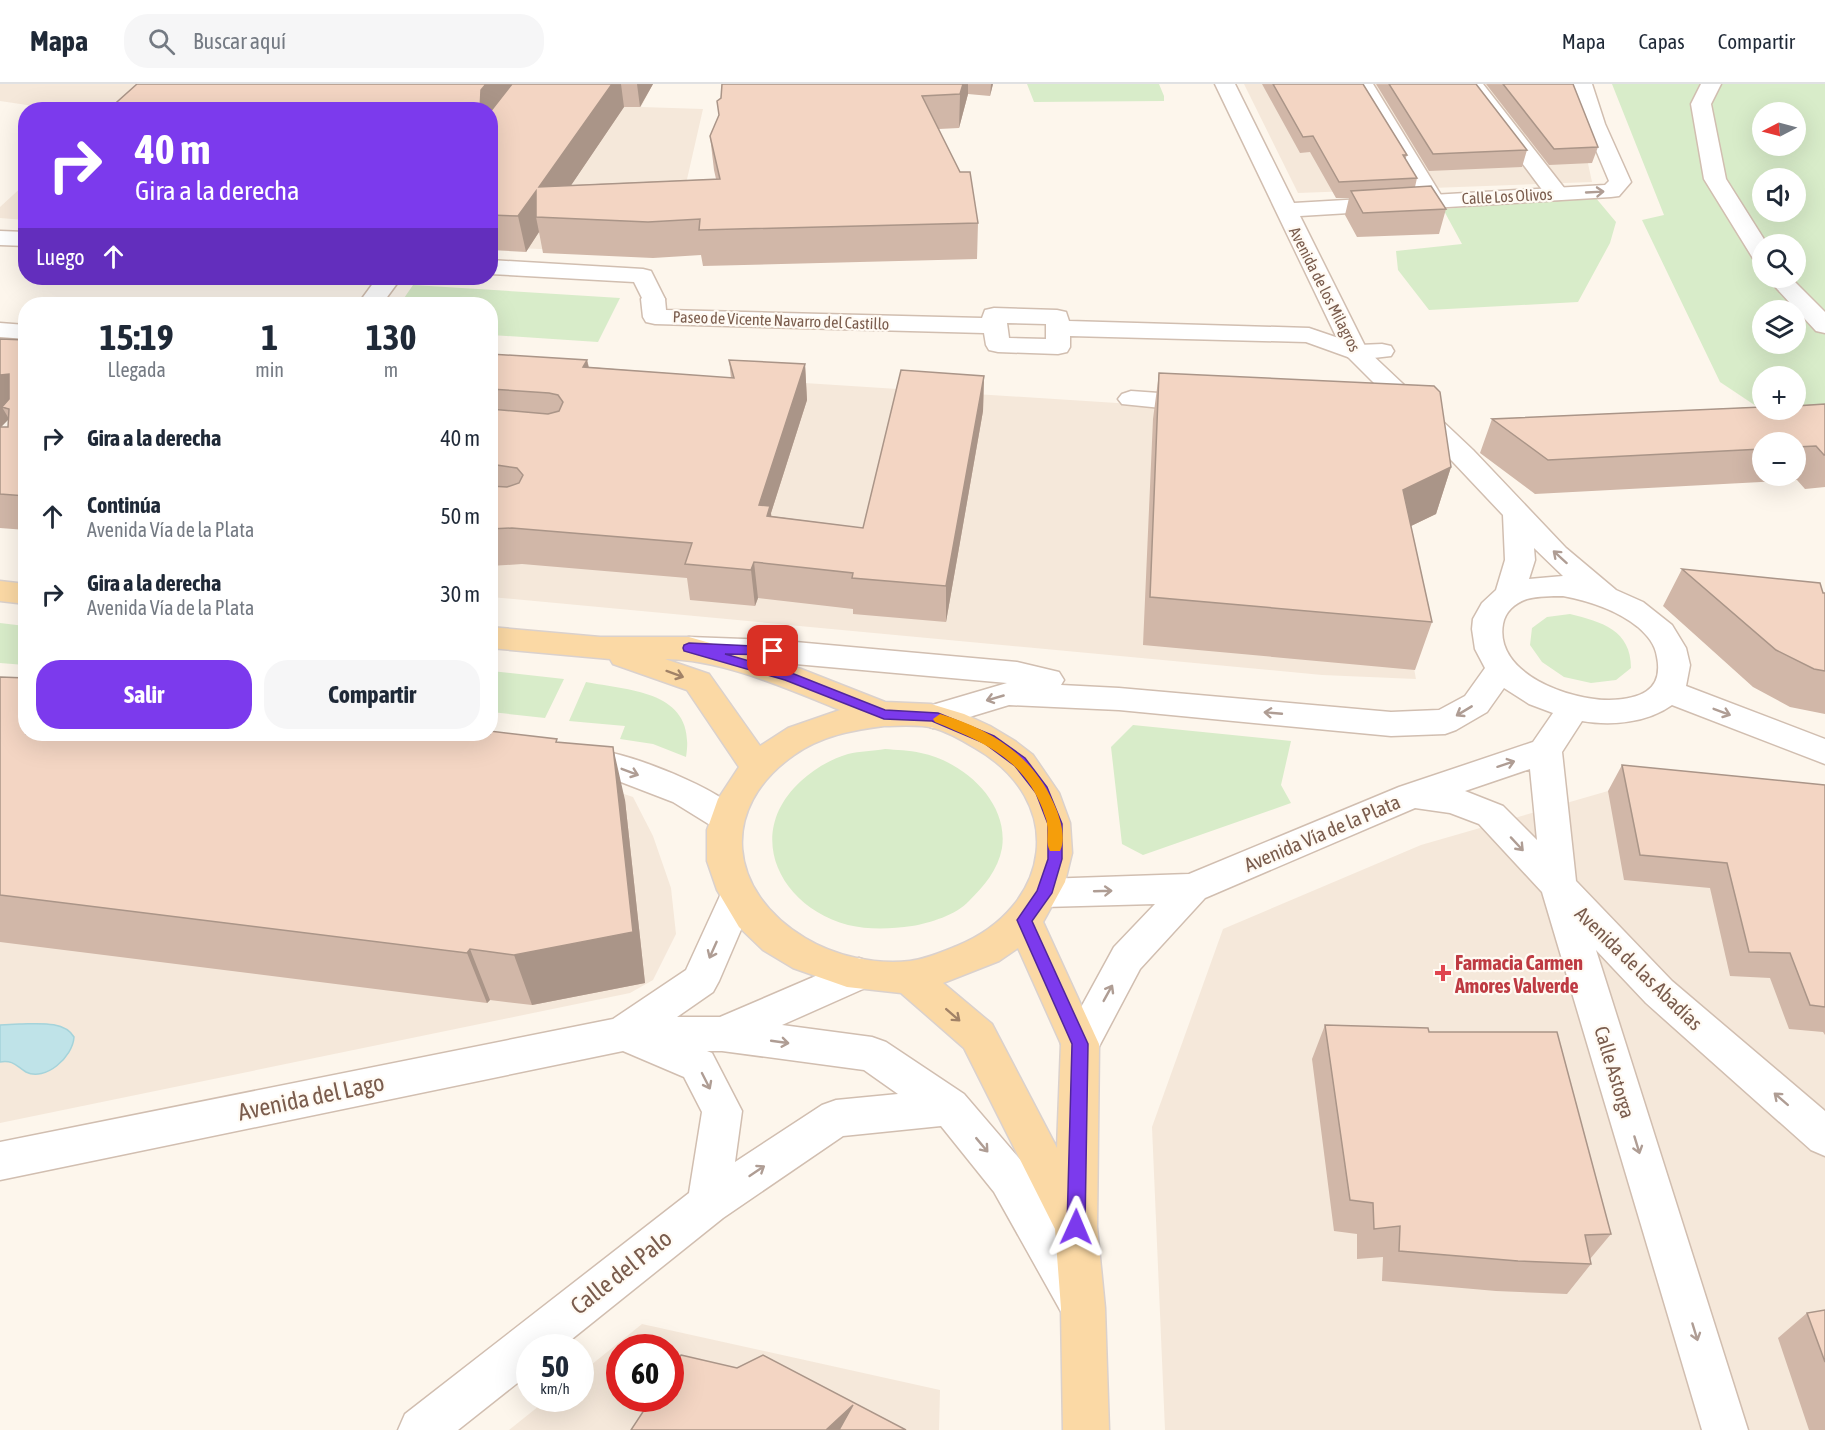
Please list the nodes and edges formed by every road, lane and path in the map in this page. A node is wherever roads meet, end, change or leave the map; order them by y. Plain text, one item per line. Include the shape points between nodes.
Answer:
1 (1225, 84) edge
2 (1363, 84) edge
3 (1473, 84) edge
4 (1582, 84) edge
5 (1711, 84) edge
6 (1209, 85) edge
7 (1557, 194) junction
8 (1433, 200) junction
9 (1286, 210) junction
10 (0, 238) edge
11 (18, 239) edge
12 (1752, 239) edge
13 (498, 267) edge
14 (1788, 288) edge
15 (1825, 326) edge
16 (0, 330) edge
17 (18, 331) edge
18 (1382, 351) dead end
19 (1356, 353) junction
20 (1131, 399) dead end
21 (1224, 405) edge
22 (1387, 416) edge
23 (1422, 419) junction
24 (1517, 515) junction
25 (0, 591) edge
26 (18, 593) edge
27 (1604, 595) junction
28 (1509, 596) junction
29 (498, 638) edge
30 (600, 648) junction
31 (689, 648) junction
32 (1502, 667) junction
33 (1667, 691) junction
34 (1119, 699) junction
35 (1573, 708) junction
36 (884, 714) junction
37 (933, 716) junction
38 (1545, 751) junction
39 (1825, 752) edge
40 (542, 758) edge
41 (757, 767) junction
42 (1411, 796) junction
43 (727, 819) junction
44 (1192, 888) junction
45 (1558, 889) junction
46 (737, 897) junction
47 (1034, 907) junction
48 (859, 974) junction
49 (909, 977) junction
50 (622, 1034) junction
51 (722, 1034) junction
52 (1080, 1044) junction
53 (950, 1107) junction
54 (1825, 1137) edge
55 (0, 1161) edge
56 (708, 1204) junction
57 (1076, 1227) junction
58 (1083, 1308) junction
59 (421, 1430) edge
60 (1086, 1430) edge
61 (1725, 1430) edge

1 - 6 street
1 - 9 street, Avenida de los Milagros
2 - 8 street
3 - 7 street
7 -> 4 street, Calle Los Olivos via 1611,191 1620,182
5 - 12 street via 1701,104 1715,179
7 - 8 street, Calle Los Olivos
8 - 9 street, Calle Los Olivos
9 - 19 street, Avenida de los Milagros
10 - 11 street
13 - 19 street, Paseo de Vicente Navarro del Castillo via 643,276 653,299 655,317 995,326 998,345 1058,347 1058,328 1308,335
14 - 15 street
16 - 17 street
18 - 19 street, Paseo de Vicente Navarro del Castillo
19 - 23 street, Avenida de los Milagros
20 - 21 street
22 - 23 street
23 - 24 street, Avenida de los Milagros via 1463,456
27 -> 24 street, Avenida de los Milagros via 1556,555
24 - 28 street via 1520,560
25 - 26 main road
27 - 28 street via 1563,586 1524,590
27 - 33 street via 1650,621 1665,639 1674,657 1674,675
28 - 32 street via 1495,606 1487,619 1490,651
29 - 30 main road
30 - 31 main road
30 -> 41 main road via 698,682
31 - 34 street via 773,651 1017,672
31 - 36 main road via 790,677
32 -> 34 street via 1476,704 1445,722 1391,724
32 - 35 street via 1545,698
33 - 35 street via 1651,703 1629,710
33 -> 39 street
34 -> 37 street via 1009,694
35 - 38 street
36 - 37 main road
36 - 41 main road via 818,728 785,745
37 - 47 main road via 989,739 1020,762 1042,791 1055,824 1055,859
42 -> 38 street, Avenida Vía de la Plata
38 - 45 street, Avenida de las Abadías
40 -> 43 street via 612,765 685,793
41 - 43 main road via 738,792
42 - 44 street, Avenida Vía de la Plata
42 -> 45 street, Calle Astorga via 1454,800 1491,815
43 - 46 main road via 724,854
47 -> 44 street, Avenida Vía de la Plata
52 -> 44 street via 1127,958
54 -> 45 street, Avenida de las Abadías via 1659,992
45 -> 61 street, Calle Astorga
46 - 48 main road via 772,938 824,965
46 -> 50 street, Avenida del Lago via 700,981
47 - 49 main road via 999,943 968,960
47 - 52 main road
48 - 49 main road
48 - 51 street, Avenida del Lago
49 -> 57 main road via 978,1036
50 - 51 street, Avenida del Lago
50 - 55 street, Avenida del Lago
50 -> 56 street via 698,1065 722,1111
51 -> 53 street via 873,1054
52 - 57 main road
56 -> 53 street, Calle del Palo via 836,1118
53 -> 58 street via 1009,1178
56 - 59 street, Calle del Palo
57 - 58 main road
58 - 60 main road

